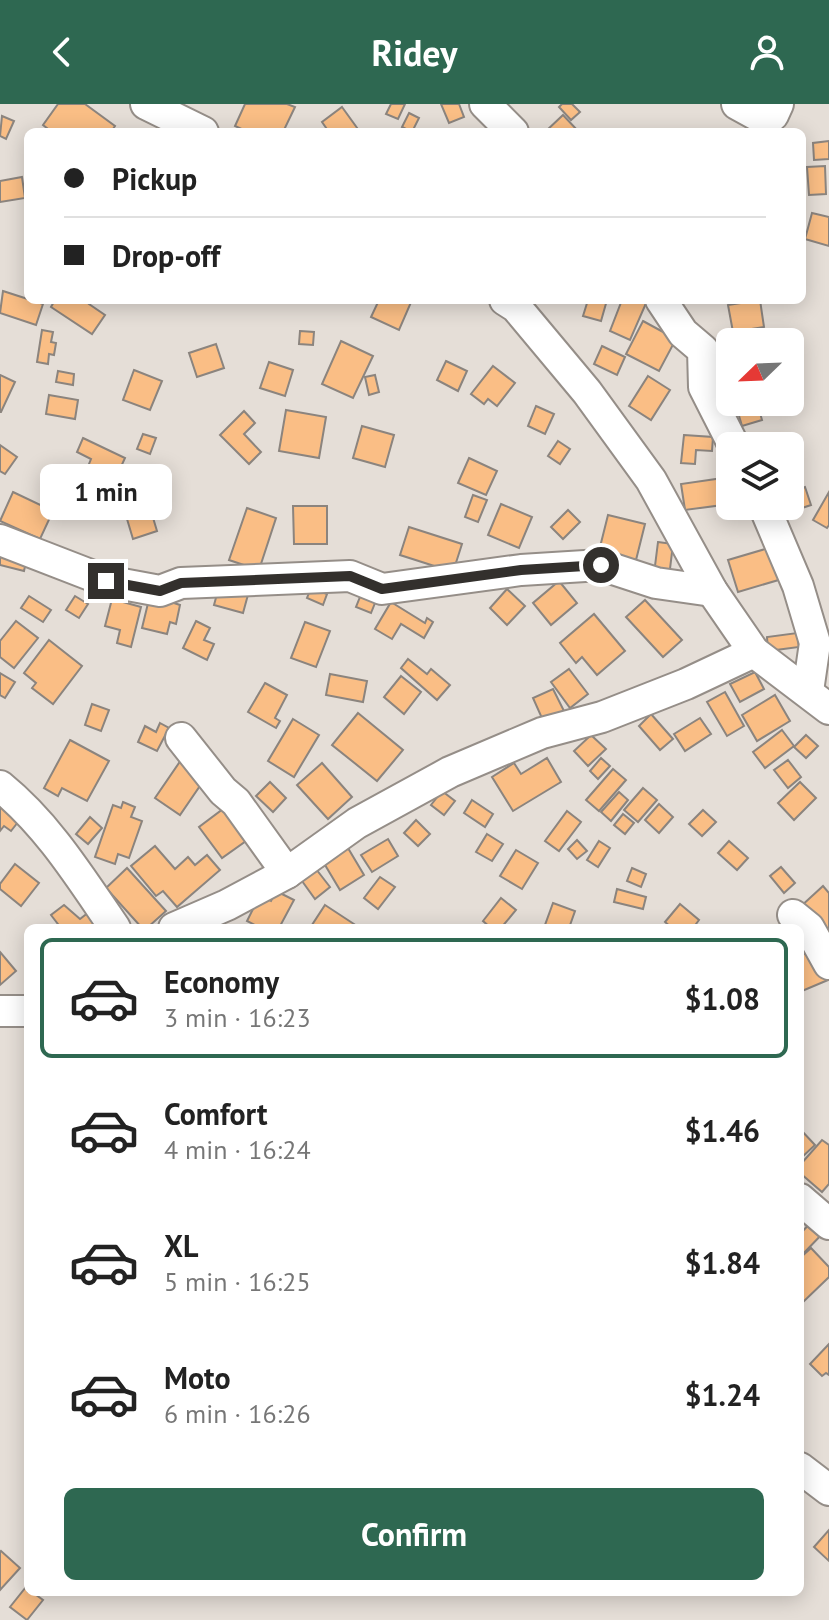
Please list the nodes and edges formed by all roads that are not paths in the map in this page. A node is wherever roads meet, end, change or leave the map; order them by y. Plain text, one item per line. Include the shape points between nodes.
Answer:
1 (146, 104) edge
2 (485, 104) edge
3 (737, 104) edge
4 (778, 104) edge
5 (195, 128) edge
6 (509, 128) edge
7 (511, 304) edge
8 (664, 304) edge
9 (727, 432) edge
10 (770, 520) edge
11 (0, 540) edge
12 (712, 591) junction
13 (754, 652) junction
14 (818, 700) edge
15 (181, 738) dead end
16 (0, 786) edge
17 (287, 873) junction
18 (793, 915) dead end
19 (112, 924) edge
20 (183, 924) edge
21 (829, 964) edge
22 (804, 1202) edge
23 (829, 1224) edge
24 (804, 1471) edge
25 (829, 1490) edge

1 - 5 street
2 - 6 street
3 - 4 street via 757,115 773,115
7 - 12 street via 587,392 651,480
8 - 9 street via 683,333 703,350 704,387
10 - 14 street via 815,643
11 - 12 street via 106,581 160,591 181,583 350,576 382,589 601,565 656,583
12 - 13 street
13 - 14 street
13 - 17 street via 686,684 602,717 542,733 450,772 357,823
15 - 17 street
16 - 19 street via 59,846
17 - 20 street
18 - 21 street via 809,928
22 - 23 street
24 - 25 street

